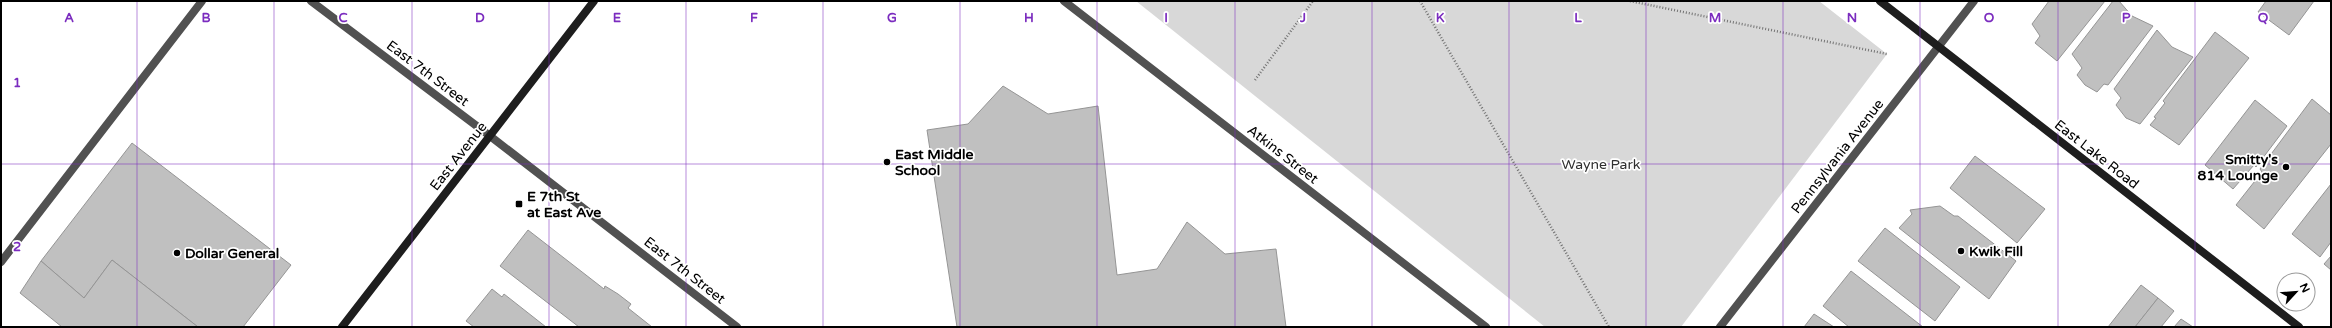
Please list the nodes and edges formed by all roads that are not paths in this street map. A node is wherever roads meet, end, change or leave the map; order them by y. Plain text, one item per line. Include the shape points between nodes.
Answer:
1 (202, 1) edge
2 (311, 1) edge
3 (594, 1) edge
4 (1064, 1) edge
5 (1880, 1) edge
6 (1974, 1) edge
7 (1938, 47) junction
8 (490, 136) junction
9 (1, 262) edge
10 (342, 327) edge
11 (737, 327) edge
12 (1486, 327) edge
13 (1720, 327) edge
14 (2299, 327) edge

1 - 9 street
2 - 8 street, East 7th Street
3 - 8 main road, East Avenue
4 - 12 street, Atkins Street
5 - 7 main road, East Lake Road
6 - 7 street, Pennsylvania Avenue
7 - 13 street, Pennsylvania Avenue
7 - 14 main road, East Lake Road
8 - 10 main road, East Avenue
8 - 11 street, East 7th Street

